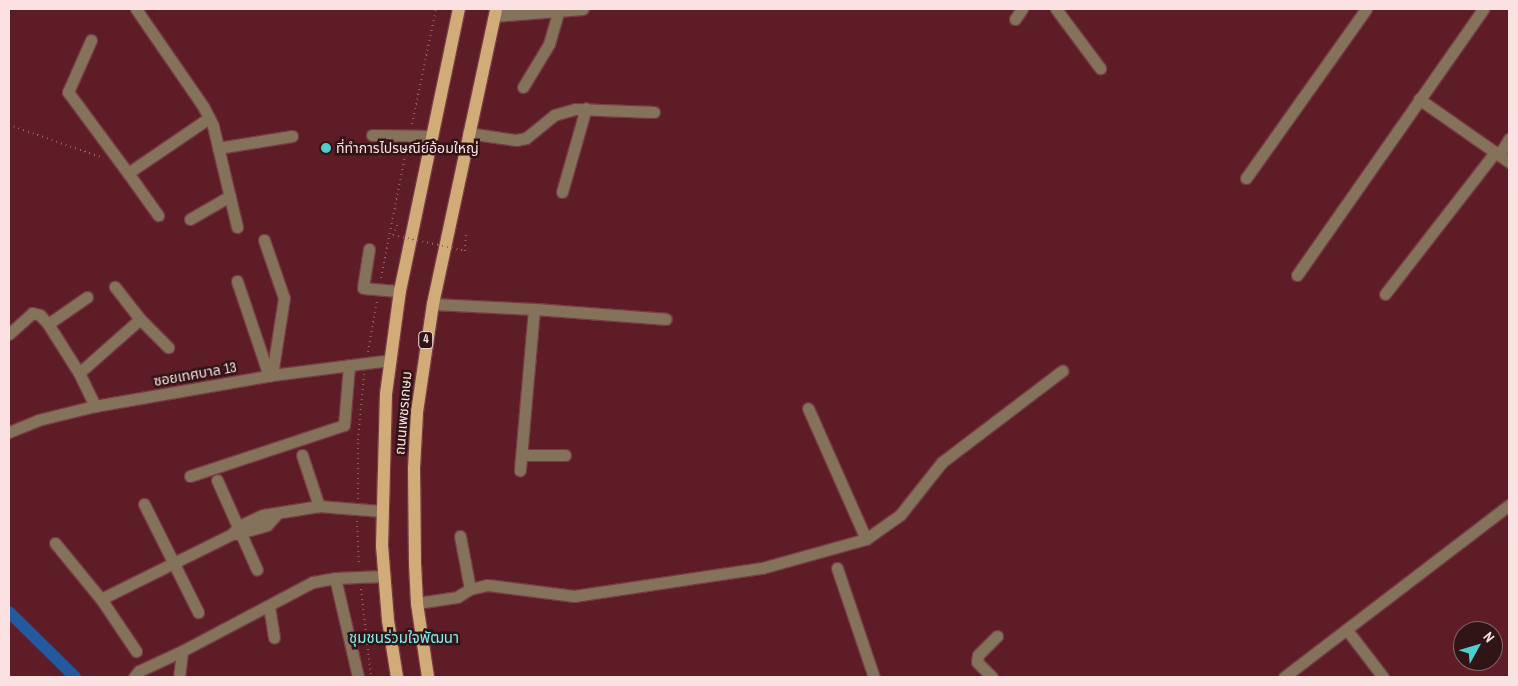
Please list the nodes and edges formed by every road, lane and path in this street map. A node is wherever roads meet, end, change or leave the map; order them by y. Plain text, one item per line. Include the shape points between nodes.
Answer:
1 (136, 9) edge
2 (436, 9) edge
3 (459, 9) edge
4 (583, 9) edge
5 (1056, 9) edge
6 (1366, 9) edge
7 (1483, 9) edge
8 (495, 13) edge
9 (558, 13) junction
10 (91, 40) dead end
11 (1100, 68) dead end
12 (523, 87) dead end
13 (1419, 99) junction
14 (586, 108) junction
15 (654, 112) dead end
16 (209, 118) junction
17 (9, 125) edge
18 (468, 133) junction
19 (372, 135) dead end
20 (292, 136) dead end
21 (409, 136) junction
22 (432, 136) junction
23 (1509, 139) edge
24 (218, 148) junction
25 (1497, 153) junction
26 (1509, 162) edge
27 (127, 171) junction
28 (1246, 178) dead end
29 (562, 192) dead end
30 (230, 196) junction
31 (158, 215) dead end
32 (190, 219) dead end
33 (398, 222) dead end
34 (237, 227) dead end
35 (466, 233) dead end
36 (264, 240) dead end
37 (370, 249) dead end
38 (1297, 275) dead end
39 (237, 281) dead end
40 (115, 287) dead end
41 (378, 291) junction
42 (400, 291) junction
43 (1385, 294) dead end
44 (87, 297) dead end
45 (433, 304) junction
46 (534, 309) junction
47 (140, 319) junction
48 (666, 319) dead end
49 (48, 324) junction
50 (9, 334) edge
51 (168, 347) dead end
52 (368, 351) dead end
53 (390, 360) junction
54 (349, 365) junction
55 (1062, 371) dead end
56 (79, 372) junction
57 (271, 376) junction
58 (364, 376) dead end
59 (95, 406) junction
60 (808, 408) dead end
61 (9, 432) edge
62 (302, 455) dead end
63 (523, 455) junction
64 (565, 455) dead end
65 (520, 470) dead end
66 (190, 476) dead end
67 (217, 480) dead end
68 (144, 504) dead end
69 (1509, 505) edge
70 (319, 506) junction
71 (358, 511) junction
72 (381, 511) junction
73 (238, 532) junction
74 (460, 536) dead end
75 (866, 538) junction
76 (55, 543) dead end
77 (172, 562) junction
78 (837, 568) dead end
79 (256, 570) dead end
80 (384, 576) junction
81 (360, 577) junction
82 (335, 578) junction
83 (470, 589) junction
84 (100, 599) junction
85 (417, 604) junction
86 (269, 606) junction
87 (198, 612) dead end
88 (1347, 630) junction
89 (997, 636) dead end
90 (274, 638) dead end
91 (136, 650) dead end
92 (182, 651) junction
93 (134, 677) edge
94 (179, 677) edge
95 (358, 677) edge
96 (371, 677) edge
97 (397, 677) edge
98 (428, 677) edge
99 (874, 677) edge
100 (992, 677) edge
101 (1284, 677) edge
102 (1383, 677) edge

1 - 16 street
2 - 21 path
3 - 22 main road, ถนนเพชรเกษม
4 - 9 street
5 - 11 street
6 - 28 street
7 - 13 street
8 - 9 street
8 - 18 main road, ถนนเพชรเกษม / 4
9 - 12 street via 548,44
10 - 27 street via 68,92
13 - 25 street
13 - 38 street
14 - 15 street
14 - 18 street via 554,115 526,138 516,140
14 - 29 street
16 - 24 street
16 - 27 street
17 - 27 path via 88,151
18 - 45 main road, ถนนเพชรเกษม / 4
19 - 21 street
20 - 24 street
21 - 22 street
21 - 41 path
22 - 42 main road, ถนนเพชรเกษม
23 - 25 street
24 - 30 street
25 - 26 street
25 - 43 street
27 - 31 street
30 - 32 street
30 - 34 street
33 - 35 path, bridge via 393,235 465,250
36 - 57 street via 284,298
37 - 41 street via 363,288
39 - 57 street
40 - 47 street
41 - 42 street
41 - 52 path
42 - 53 main road, ถนนเพชรเกษม
44 - 49 street
45 - 46 street
45 - 85 main road, ถนนเพชรเกษม / 4 via 422,375 414,468
46 - 48 street
46 - 63 street
47 - 51 street
47 - 56 street
49 - 50 street via 40,315 32,314
49 - 56 street
53 - 54 street, ซอยเทศบาล 13
53 - 72 main road, ถนนเพชรเกษม
54 - 57 street, ซอยเทศบาล 13
54 - 66 street via 344,425
55 - 75 street via 942,462 900,516
56 - 59 street
57 - 59 street, ซอยเทศบาล 13
58 - 71 path via 358,440
59 - 61 street, ซอยเทศบาล 13 via 38,420
60 - 75 street
62 - 70 street
63 - 64 street
63 - 65 street
67 - 73 street
68 - 77 street
69 - 88 street
70 - 71 street
70 - 73 street via 263,515
71 - 72 street
71 - 81 path
72 - 80 main road, ถนนเพชรเกษม
73 - 77 street
73 - 79 street
74 - 83 street
75 - 83 street via 762,568 574,596 499,585
76 - 84 street
77 - 84 street
77 - 87 street
78 - 99 street
80 - 81 street
80 - 97 main road, ถนนเพชรเกษม
81 - 82 street
81 - 96 path
82 - 86 street via 313,582
82 - 95 street
83 - 85 street via 457,597
84 - 91 street
85 - 98 main road, ถนนเพชรเกษม / 4
86 - 90 street
86 - 92 street
88 - 101 street
88 - 102 street
89 - 100 street via 978,655 976,662
92 - 93 street via 139,671
92 - 94 street

